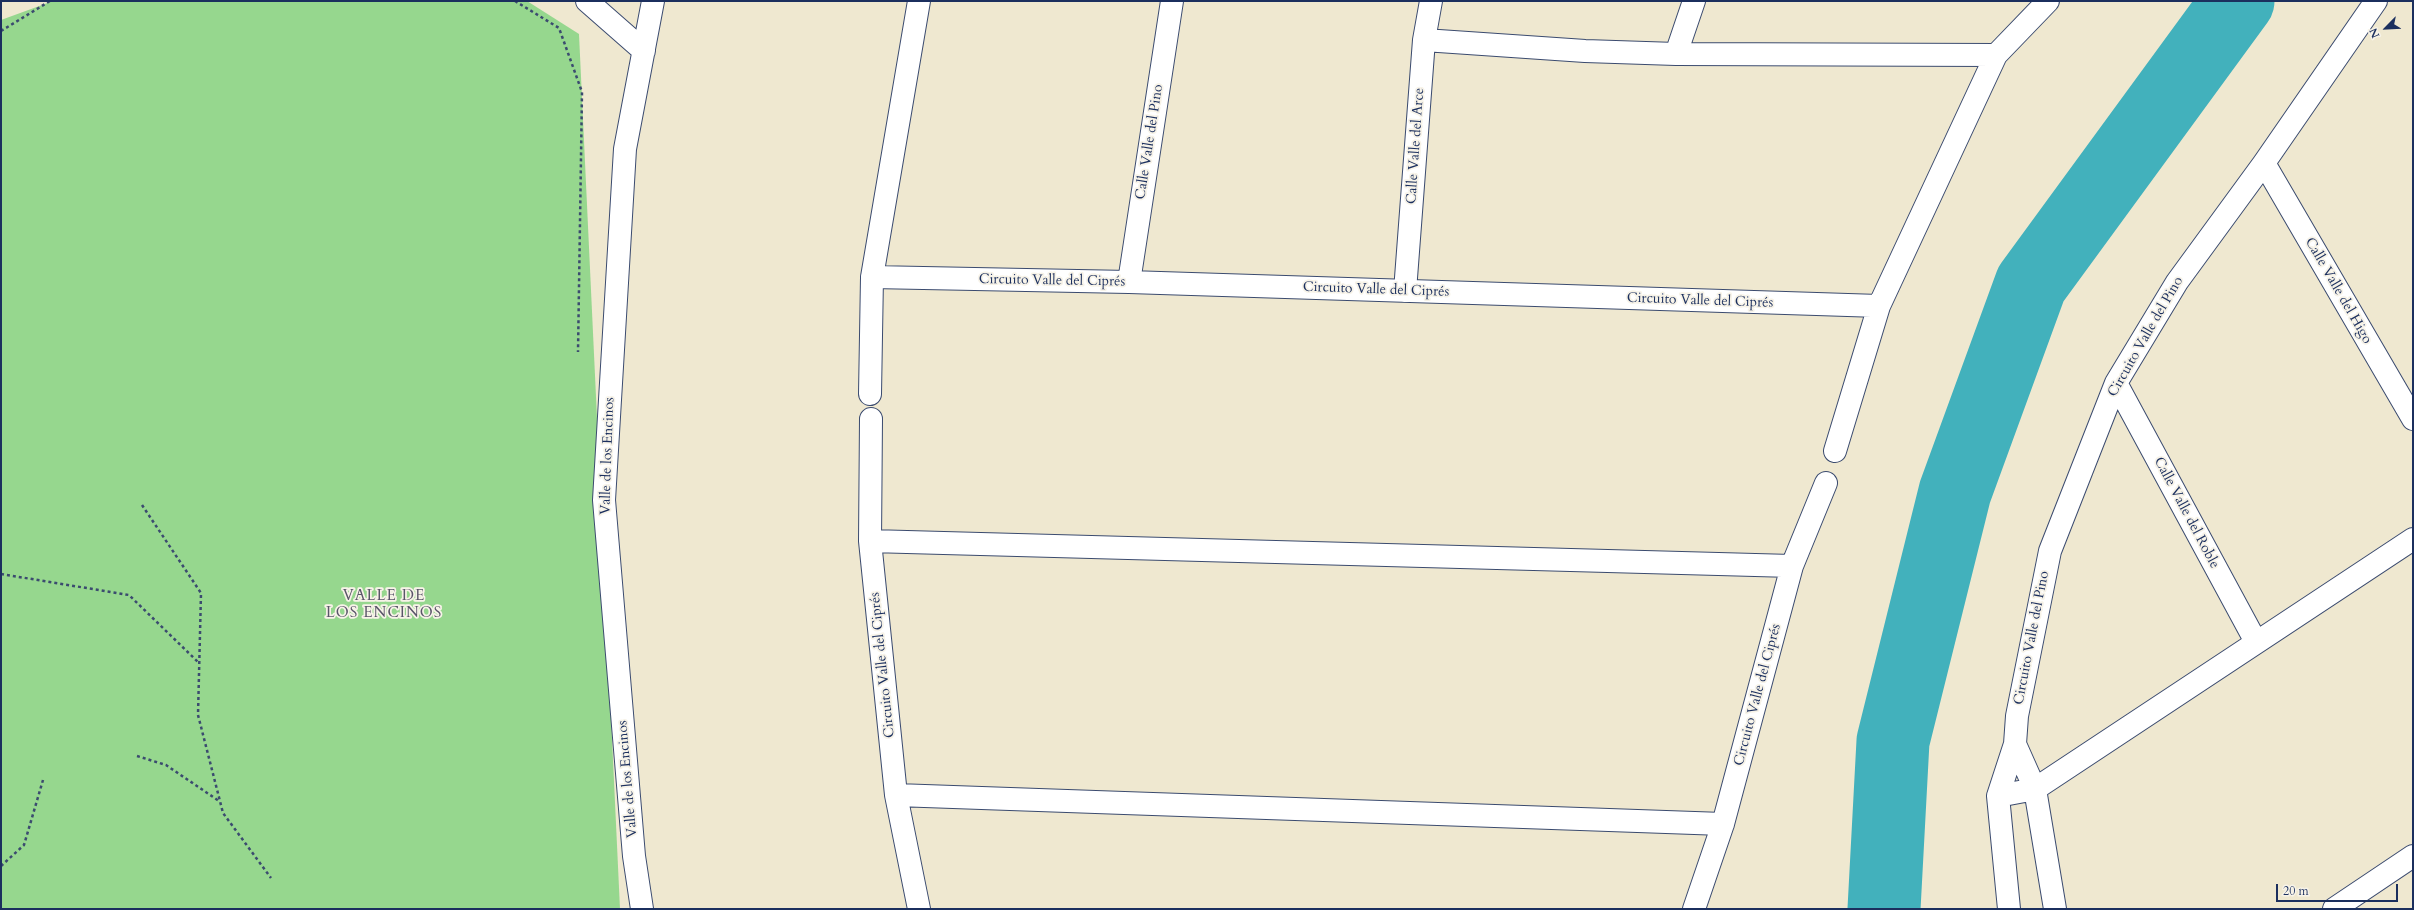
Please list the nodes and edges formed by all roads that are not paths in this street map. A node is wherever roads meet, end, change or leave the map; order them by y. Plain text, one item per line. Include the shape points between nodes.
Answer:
1 (587, 1) edge
2 (652, 1) edge
3 (919, 1) edge
4 (1172, 1) edge
5 (1431, 1) edge
6 (1694, 1) edge
7 (2048, 1) edge
8 (2376, 1) edge
9 (1424, 40) junction
10 (644, 51) junction
11 (1676, 54) junction
12 (1996, 55) junction
13 (2264, 163) junction
14 (872, 277) junction
15 (1128, 282) junction
16 (1405, 291) junction
17 (1879, 306) junction
18 (2116, 383) junction
19 (870, 394) dead end
20 (871, 419) dead end
21 (2413, 419) edge
22 (1834, 451) dead end
23 (1826, 483) dead end
24 (2413, 539) edge
25 (870, 541) junction
26 (1792, 566) junction
27 (2256, 642) junction
28 (2015, 744) junction
29 (2035, 789) junction
30 (896, 795) junction
31 (1998, 796) junction
32 (1723, 824) junction
33 (2413, 856) edge
34 (642, 909) edge
35 (919, 909) edge
36 (1694, 909) edge
37 (2009, 909) edge
38 (2055, 909) edge
39 (2334, 909) edge

1 - 10 street
2 - 10 street, Valle de los Encinos
3 - 14 street
4 - 15 street, Calle Valle del Pino
5 - 9 street, Calle Valle del Arce
6 - 11 street
7 - 12 street
8 - 13 street, Circuito Valle del Pino
9 - 11 street via 1585,51
9 - 16 street, Calle Valle del Arce
10 - 34 street, Valle de los Encinos via 625,149 604,500 634,856
11 - 12 street
12 - 17 street
13 - 18 street, Circuito Valle del Pino via 2177,282
13 - 21 street, Calle Valle del Higo
14 - 15 street, Circuito Valle del Ciprés
14 - 19 street
15 - 16 street, Circuito Valle del Ciprés
16 - 17 street, Circuito Valle del Ciprés
17 - 22 street
18 - 27 street, Calle Valle del Roble
18 - 28 street, Circuito Valle del Pino via 2050,552 2017,716
20 - 25 street, Circuito Valle del Ciprés
23 - 26 street, Circuito Valle del Ciprés
24 - 27 street
25 - 26 street
25 - 30 street, Circuito Valle del Ciprés
26 - 32 street, Circuito Valle del Ciprés
27 - 29 street
28 - 29 street, Circuito Valle del Pino
28 - 31 street, Circuito Valle del Pino
29 - 31 street
29 - 38 street, Circuito Valle del Pino
30 - 32 street
30 - 35 street, Circuito Valle del Ciprés
31 - 37 street, Circuito Valle del Pino
32 - 36 street, Circuito Valle del Ciprés
33 - 39 street

